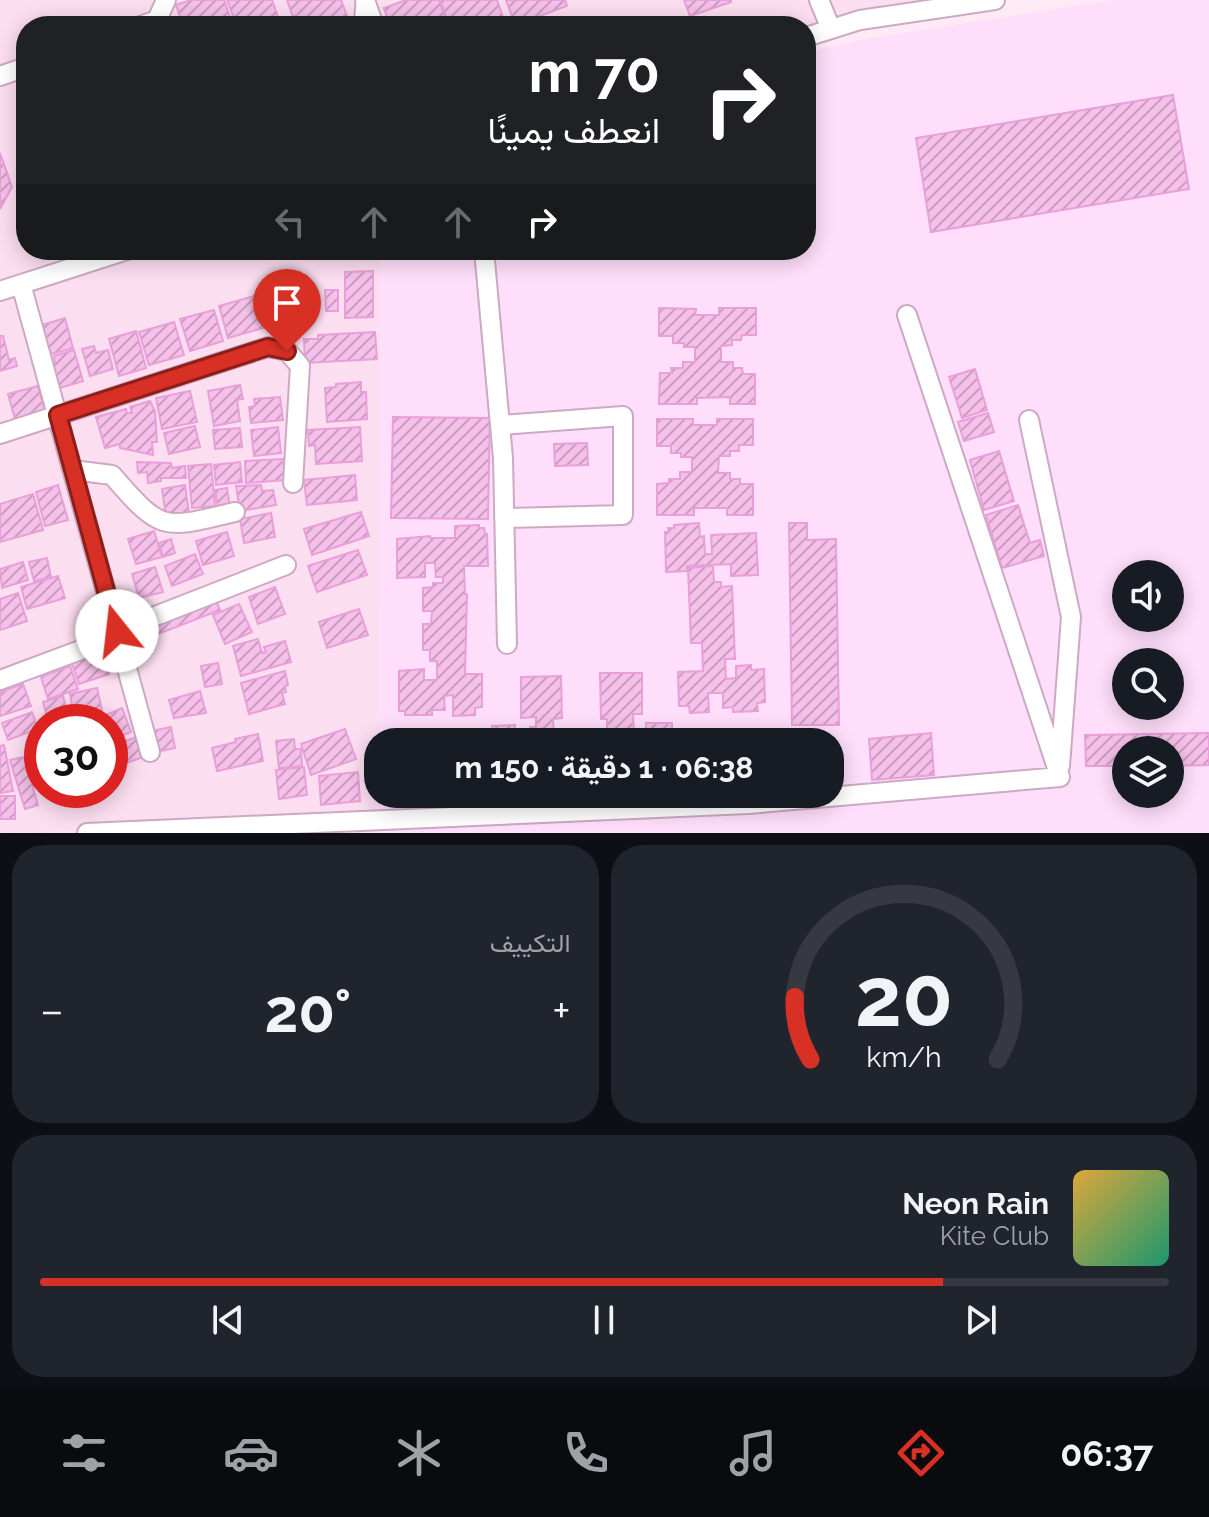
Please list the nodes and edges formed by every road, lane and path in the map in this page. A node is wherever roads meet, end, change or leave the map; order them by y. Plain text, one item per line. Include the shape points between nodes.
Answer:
1 (819, 0) edge
2 (995, 0) edge
3 (950, 4) edge
4 (831, 29) junction
5 (816, 34) edge
6 (96, 260) edge
7 (485, 260) edge
8 (21, 284) junction
9 (0, 291) edge
10 (907, 315) dead end
11 (58, 415) junction
12 (1029, 420) dead end
13 (500, 425) junction
14 (0, 434) edge
15 (73, 470) junction
16 (293, 483) dead end
17 (235, 512) dead end
18 (504, 518) junction
19 (286, 565) dead end
20 (117, 634) junction
21 (507, 644) dead end
22 (0, 680) edge
23 (150, 752) dead end
24 (1060, 777) junction
25 (87, 833) edge

1 - 4 street
2 - 3 street
3 - 4 street
4 - 5 street
6 - 8 street
7 - 13 street
8 - 9 street
8 - 11 street
10 - 24 street
11 - 14 street
11 - 15 street
11 - 16 street via 268,347 287,351 300,366
12 - 24 street via 1071,617
13 - 18 street
13 - 18 street via 623,416 623,515
15 - 17 street via 112,475 141,509 167,525
15 - 20 street
18 - 21 street
19 - 20 street
20 - 22 street
20 - 23 street
24 - 25 street via 748,804

